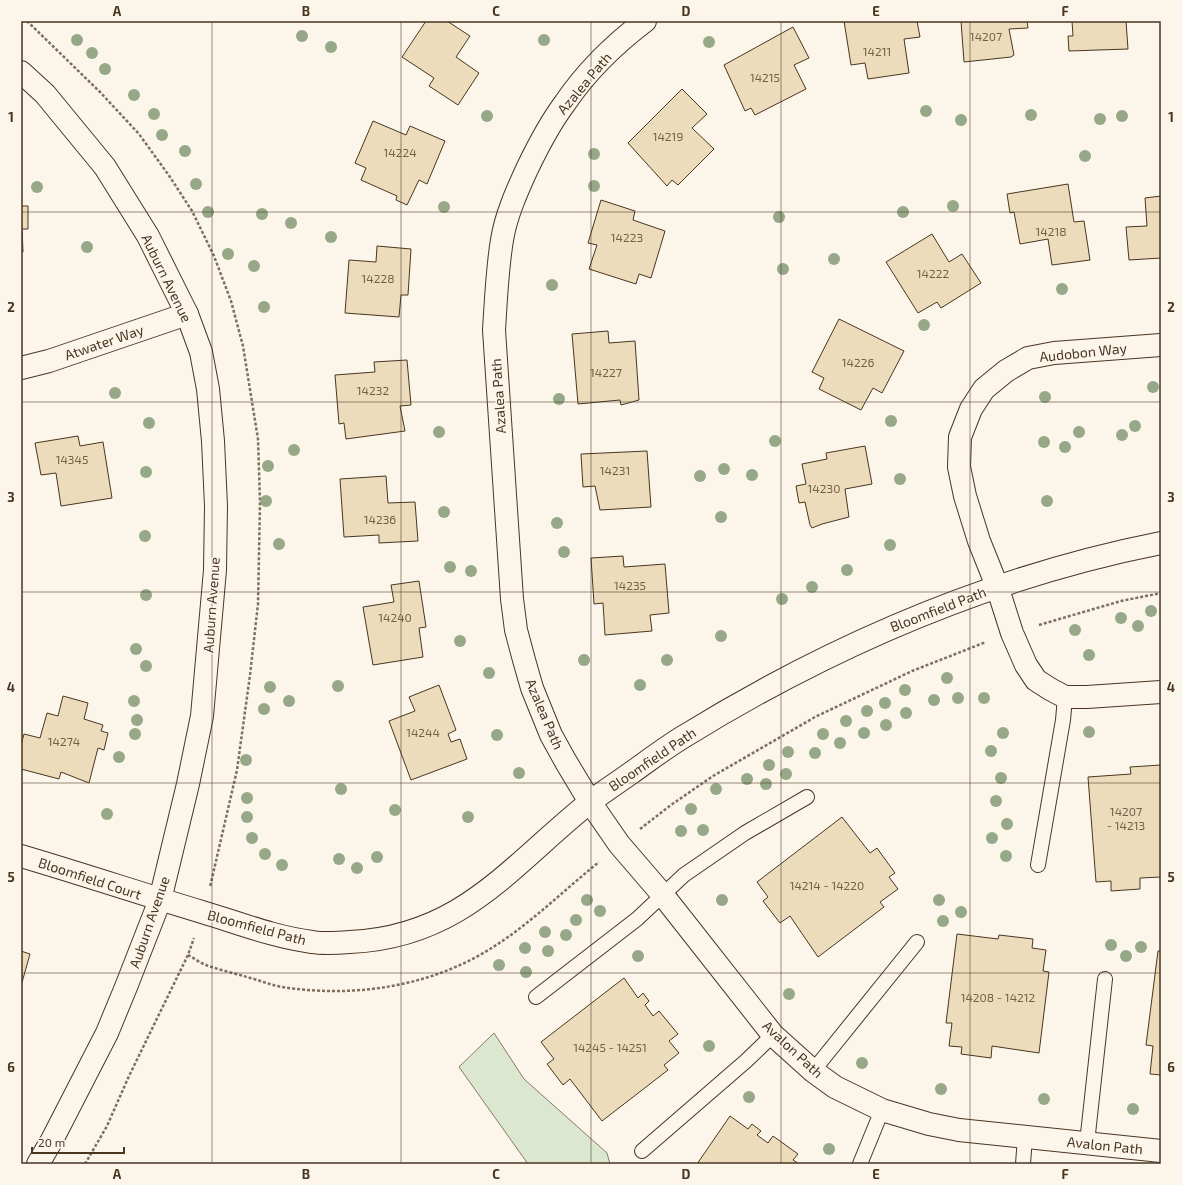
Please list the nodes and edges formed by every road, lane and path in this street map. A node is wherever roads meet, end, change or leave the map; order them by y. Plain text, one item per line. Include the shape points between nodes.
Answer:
1 (645, 21) edge
2 (21, 72) edge
3 (187, 314) junction
4 (1161, 345) edge
5 (21, 368) edge
6 (1161, 542) edge
7 (997, 586) junction
8 (1161, 593) edge
9 (1012, 633) junction
10 (1161, 692) edge
11 (1065, 697) junction
12 (807, 797) dead end
13 (590, 802) junction
14 (619, 844) junction
15 (21, 856) edge
16 (1038, 865) dead end
17 (662, 894) junction
18 (160, 900) junction
19 (917, 942) dead end
20 (188, 955) dead end
21 (1105, 979) dead end
22 (536, 997) dead end
23 (773, 1035) junction
24 (813, 1071) junction
25 (882, 1110) junction
26 (1025, 1137) junction
27 (1087, 1144) junction
28 (642, 1151) dead end
29 (1161, 1151) edge
30 (38, 1164) edge
31 (860, 1164) edge
32 (1023, 1164) edge

1 - 13 street, Azalea Path via 596,65 565,102 539,144 515,195 502,239 497,287 494,330 516,630 532,688 551,735
2 - 3 street, Auburn Avenue via 45,94 104,167 148,236
3 - 5 street, Atwater Way via 50,361
3 - 18 street, Auburn Avenue via 201,352 208,389 216,506 215,570 202,716
4 - 7 street, Audobon Way via 1054,353 1028,358 984,388 971,409 960,437 959,467 979,541
6 - 7 street, Bloomfield Path via 1062,566
7 - 9 street, Audobon Way
7 - 13 street, Bloomfield Path via 888,628 789,676 680,739
8 - 9 path via 1121,601
9 - 11 street, Audobon Way via 1026,665 1036,680
9 - 14 path via 912,671 815,717 713,776
10 - 11 street
11 - 16 lane
12 - 17 lane via 745,833 684,875
13 - 14 street, Avalon Path
13 - 18 street, Bloomfield Path via 476,900 440,921 412,932 352,942 314,942 271,934
14 - 17 street, Avalon Path
14 - 20 path via 522,927 463,964 430,976 395,985 333,992 280,986 205,965
15 - 18 street, Bloomfield Court
17 - 22 lane via 637,919
17 - 23 street, Avalon Path
18 - 30 street, Auburn Avenue via 107,1033
19 - 24 lane
21 - 27 lane
23 - 24 street, Avalon Path
23 - 28 lane
24 - 25 street, Avalon Path via 836,1087
25 - 26 street, Avalon Path via 959,1130
25 - 31 lane
26 - 27 street, Avalon Path
26 - 32 lane
27 - 29 street, Avalon Path

